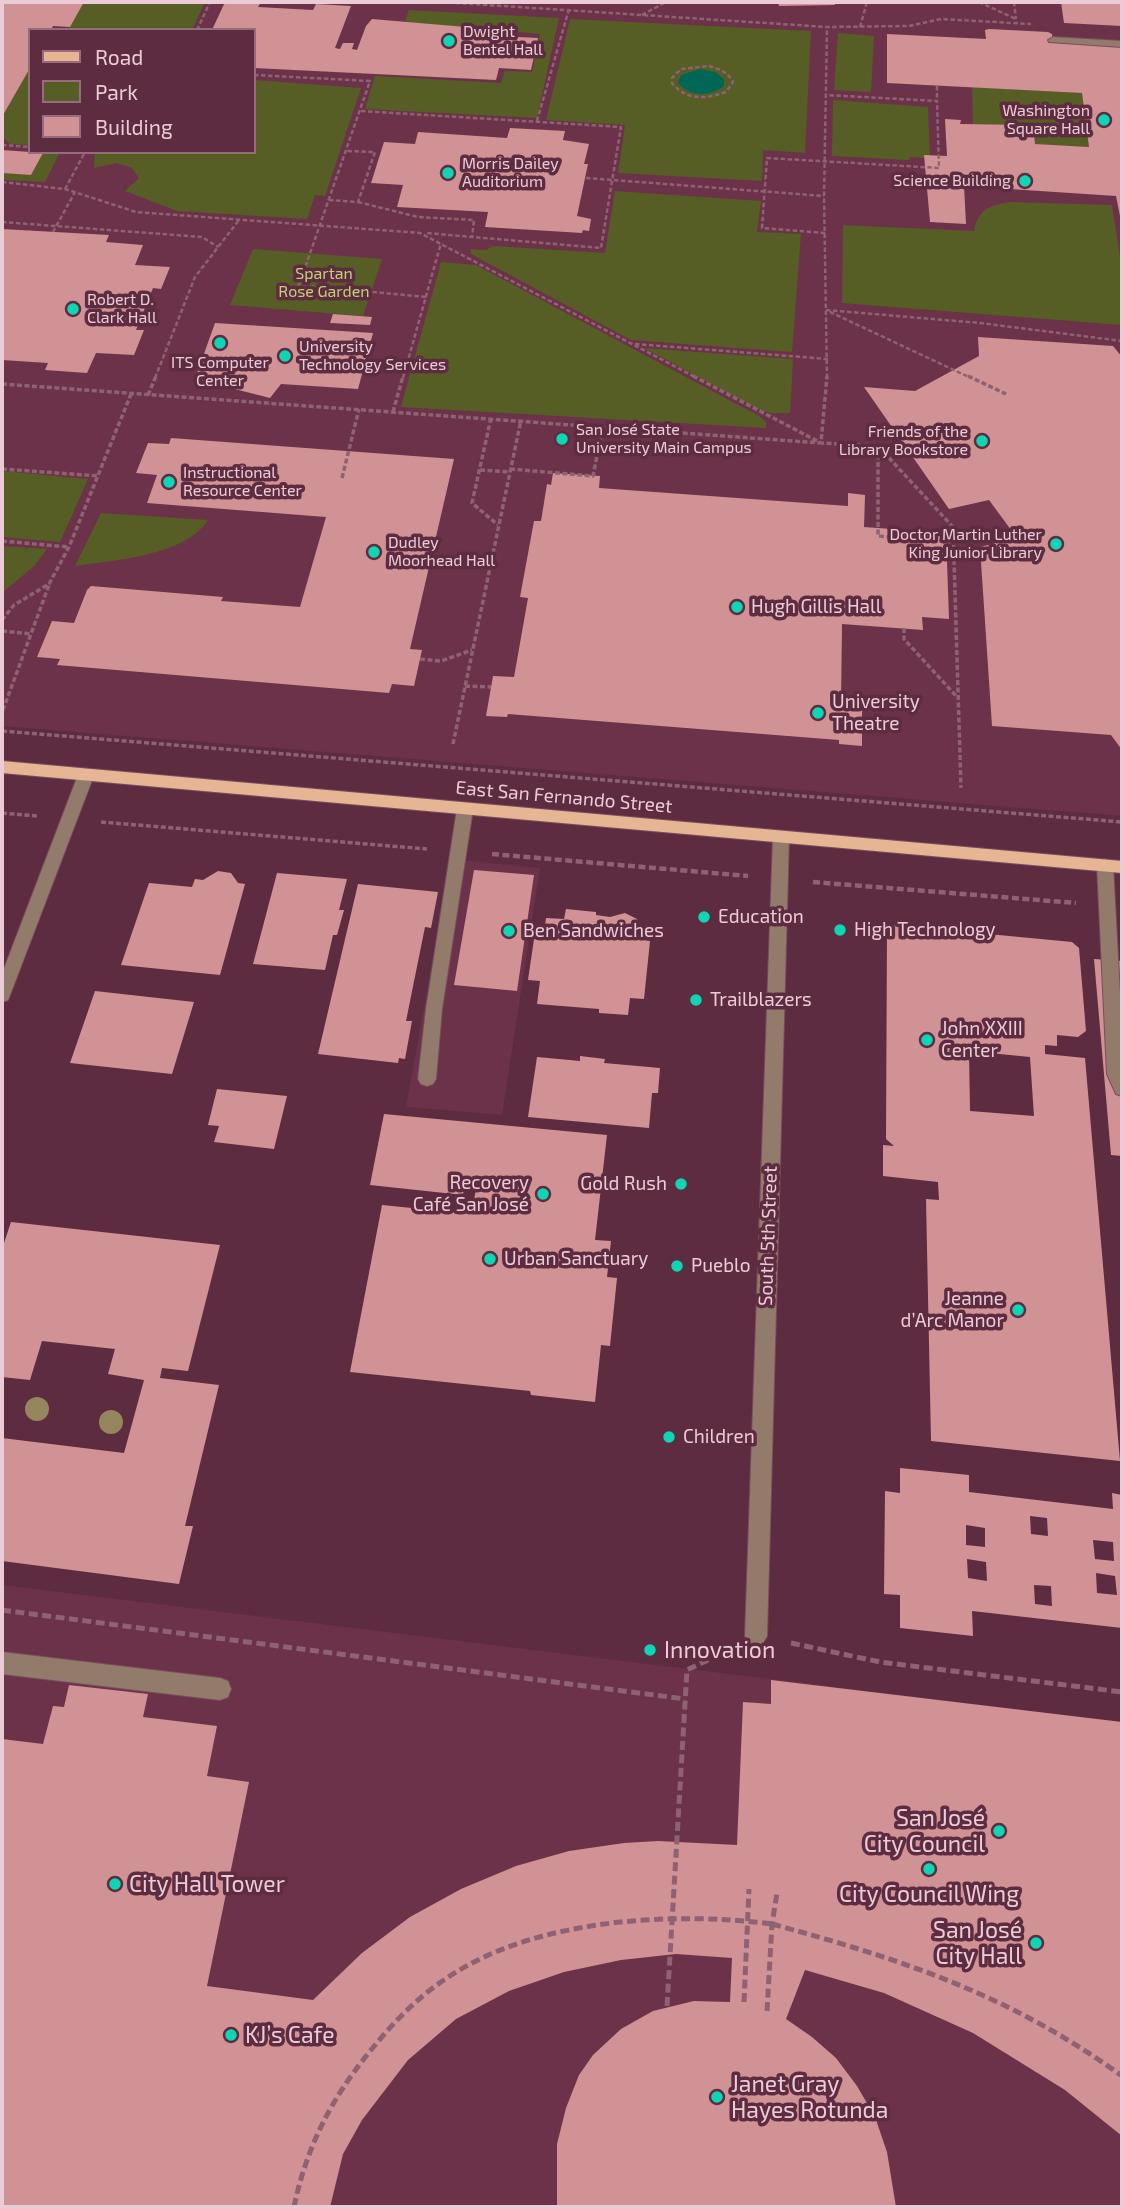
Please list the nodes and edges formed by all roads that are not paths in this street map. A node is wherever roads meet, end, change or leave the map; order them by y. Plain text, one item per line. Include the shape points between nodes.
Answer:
1 (1053, 40) dead end
2 (1122, 44) edge
3 (2, 767) edge
4 (86, 775) junction
5 (465, 809) junction
6 (781, 837) junction
7 (1105, 866) junction
8 (1122, 867) edge
9 (2, 995) edge
10 (427, 1079) dead end
11 (1122, 1089) edge
12 (756, 1636) road end
13 (2, 1662) edge
14 (220, 1689) dead end

1 - 2 street
3 - 4 main road, East San Fernando Street
4 - 5 main road, East San Fernando Street
4 - 9 street
5 - 6 main road, East San Fernando Street
5 - 10 street
6 - 7 main road, East San Fernando Street
6 - 12 street, South 5th Street
7 - 8 main road, East San Fernando Street
7 - 11 street via 1116,1074
13 - 14 street

